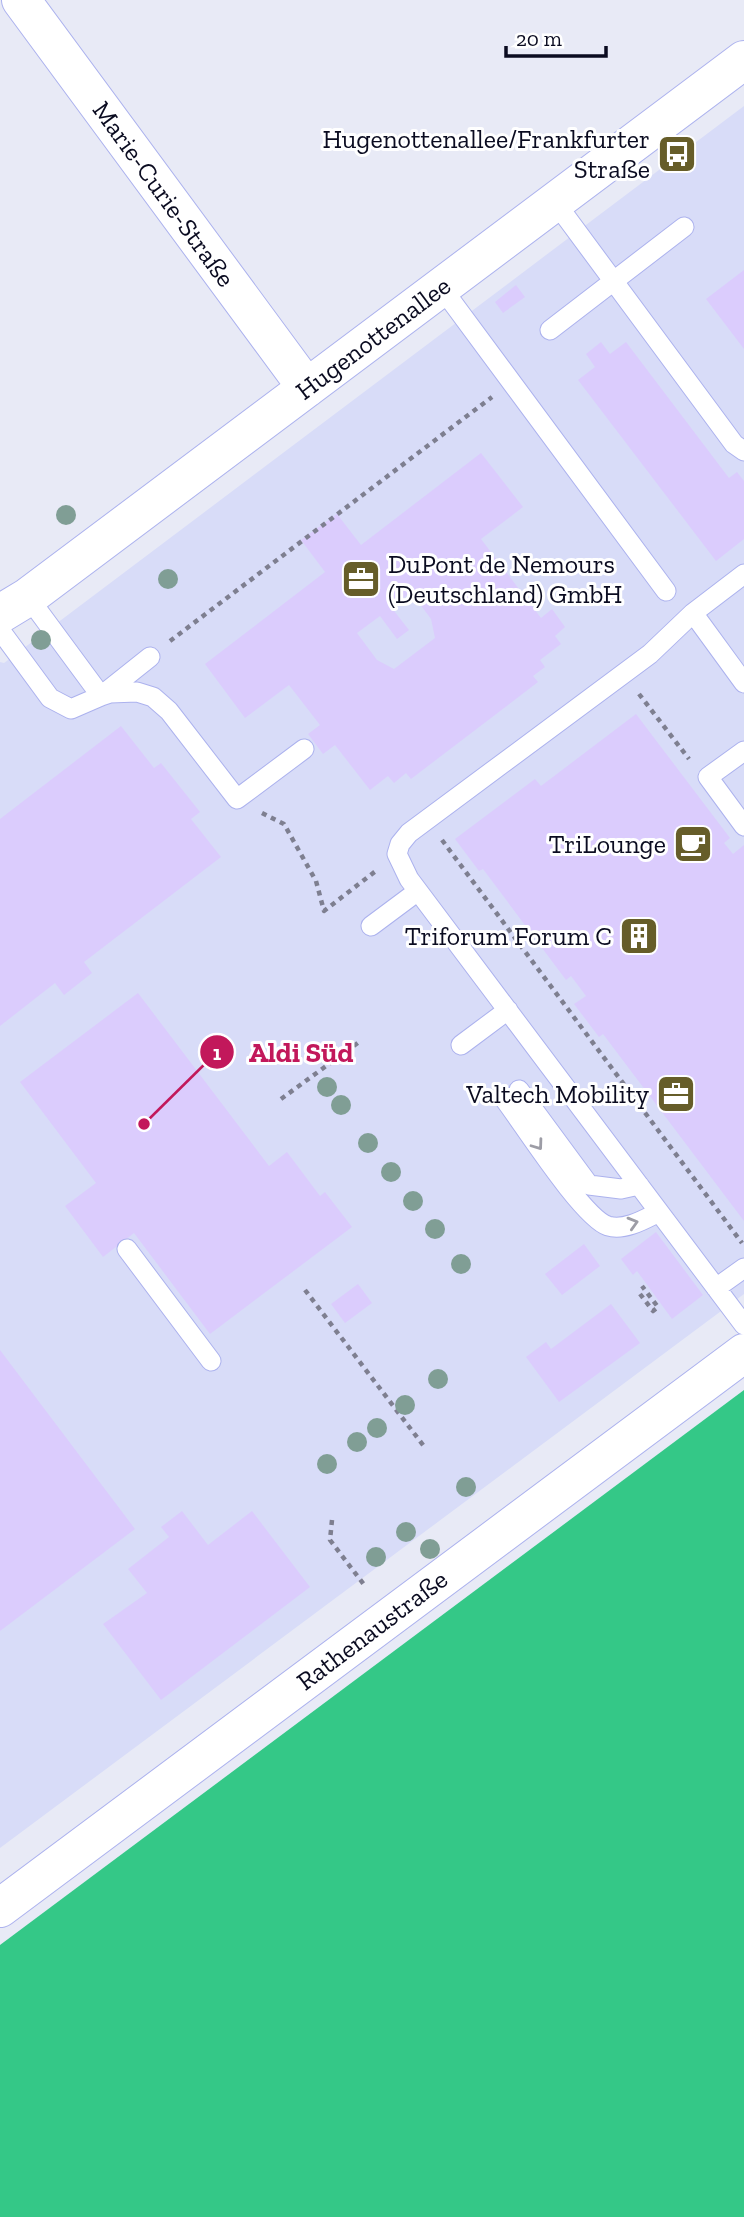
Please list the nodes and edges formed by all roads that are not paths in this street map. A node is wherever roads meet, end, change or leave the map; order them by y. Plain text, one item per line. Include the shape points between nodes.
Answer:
1 (22, 0) edge
2 (744, 60) edge
3 (555, 202) junction
4 (684, 227) dead end
5 (613, 281) junction
6 (442, 287) junction
7 (550, 330) dead end
8 (307, 388) junction
9 (744, 451) edge
10 (744, 574) edge
11 (666, 591) dead end
12 (14, 605) edge
13 (693, 613) junction
14 (0, 630) edge
15 (150, 657) road end
16 (740, 669) edge
17 (101, 696) junction
18 (304, 749) dead end
19 (744, 751) edge
20 (744, 826) edge
21 (418, 891) junction
22 (371, 926) dead end
23 (508, 1010) junction
24 (461, 1045) dead end
25 (639, 1185) junction
26 (659, 1212) junction
27 (127, 1249) dead end
28 (744, 1268) edge
29 (716, 1288) junction
30 (744, 1325) edge
31 (744, 1353) edge
32 (211, 1361) dead end
33 (0, 1908) edge

1 - 8 street, Marie-Curie-Straße
2 - 3 street, Hugenottenallee
3 - 5 lane
3 - 6 street, Hugenottenallee
4 - 5 lane
5 - 7 lane
5 - 9 lane via 734,444
6 - 8 street, Hugenottenallee
6 - 11 lane
8 - 12 street, Hugenottenallee
10 - 13 lane
12 - 17 lane
13 - 16 lane
13 - 21 lane via 650,654 409,833 397,854
14 - 17 lane via 50,698 71,709
15 - 17 lane
17 - 18 lane via 137,692 153,697 237,799
19 - 20 lane via 708,777
21 - 22 lane
21 - 23 lane
23 - 24 lane
23 - 25 lane
25 - 26 lane
25 -> 26 lane via 621,1189 589,1185 512,1095 570,1189 598,1221 609,1227 625,1226
26 - 29 lane
27 - 32 lane
28 - 29 lane
29 - 30 lane
31 - 33 street, Rathenaustraße

